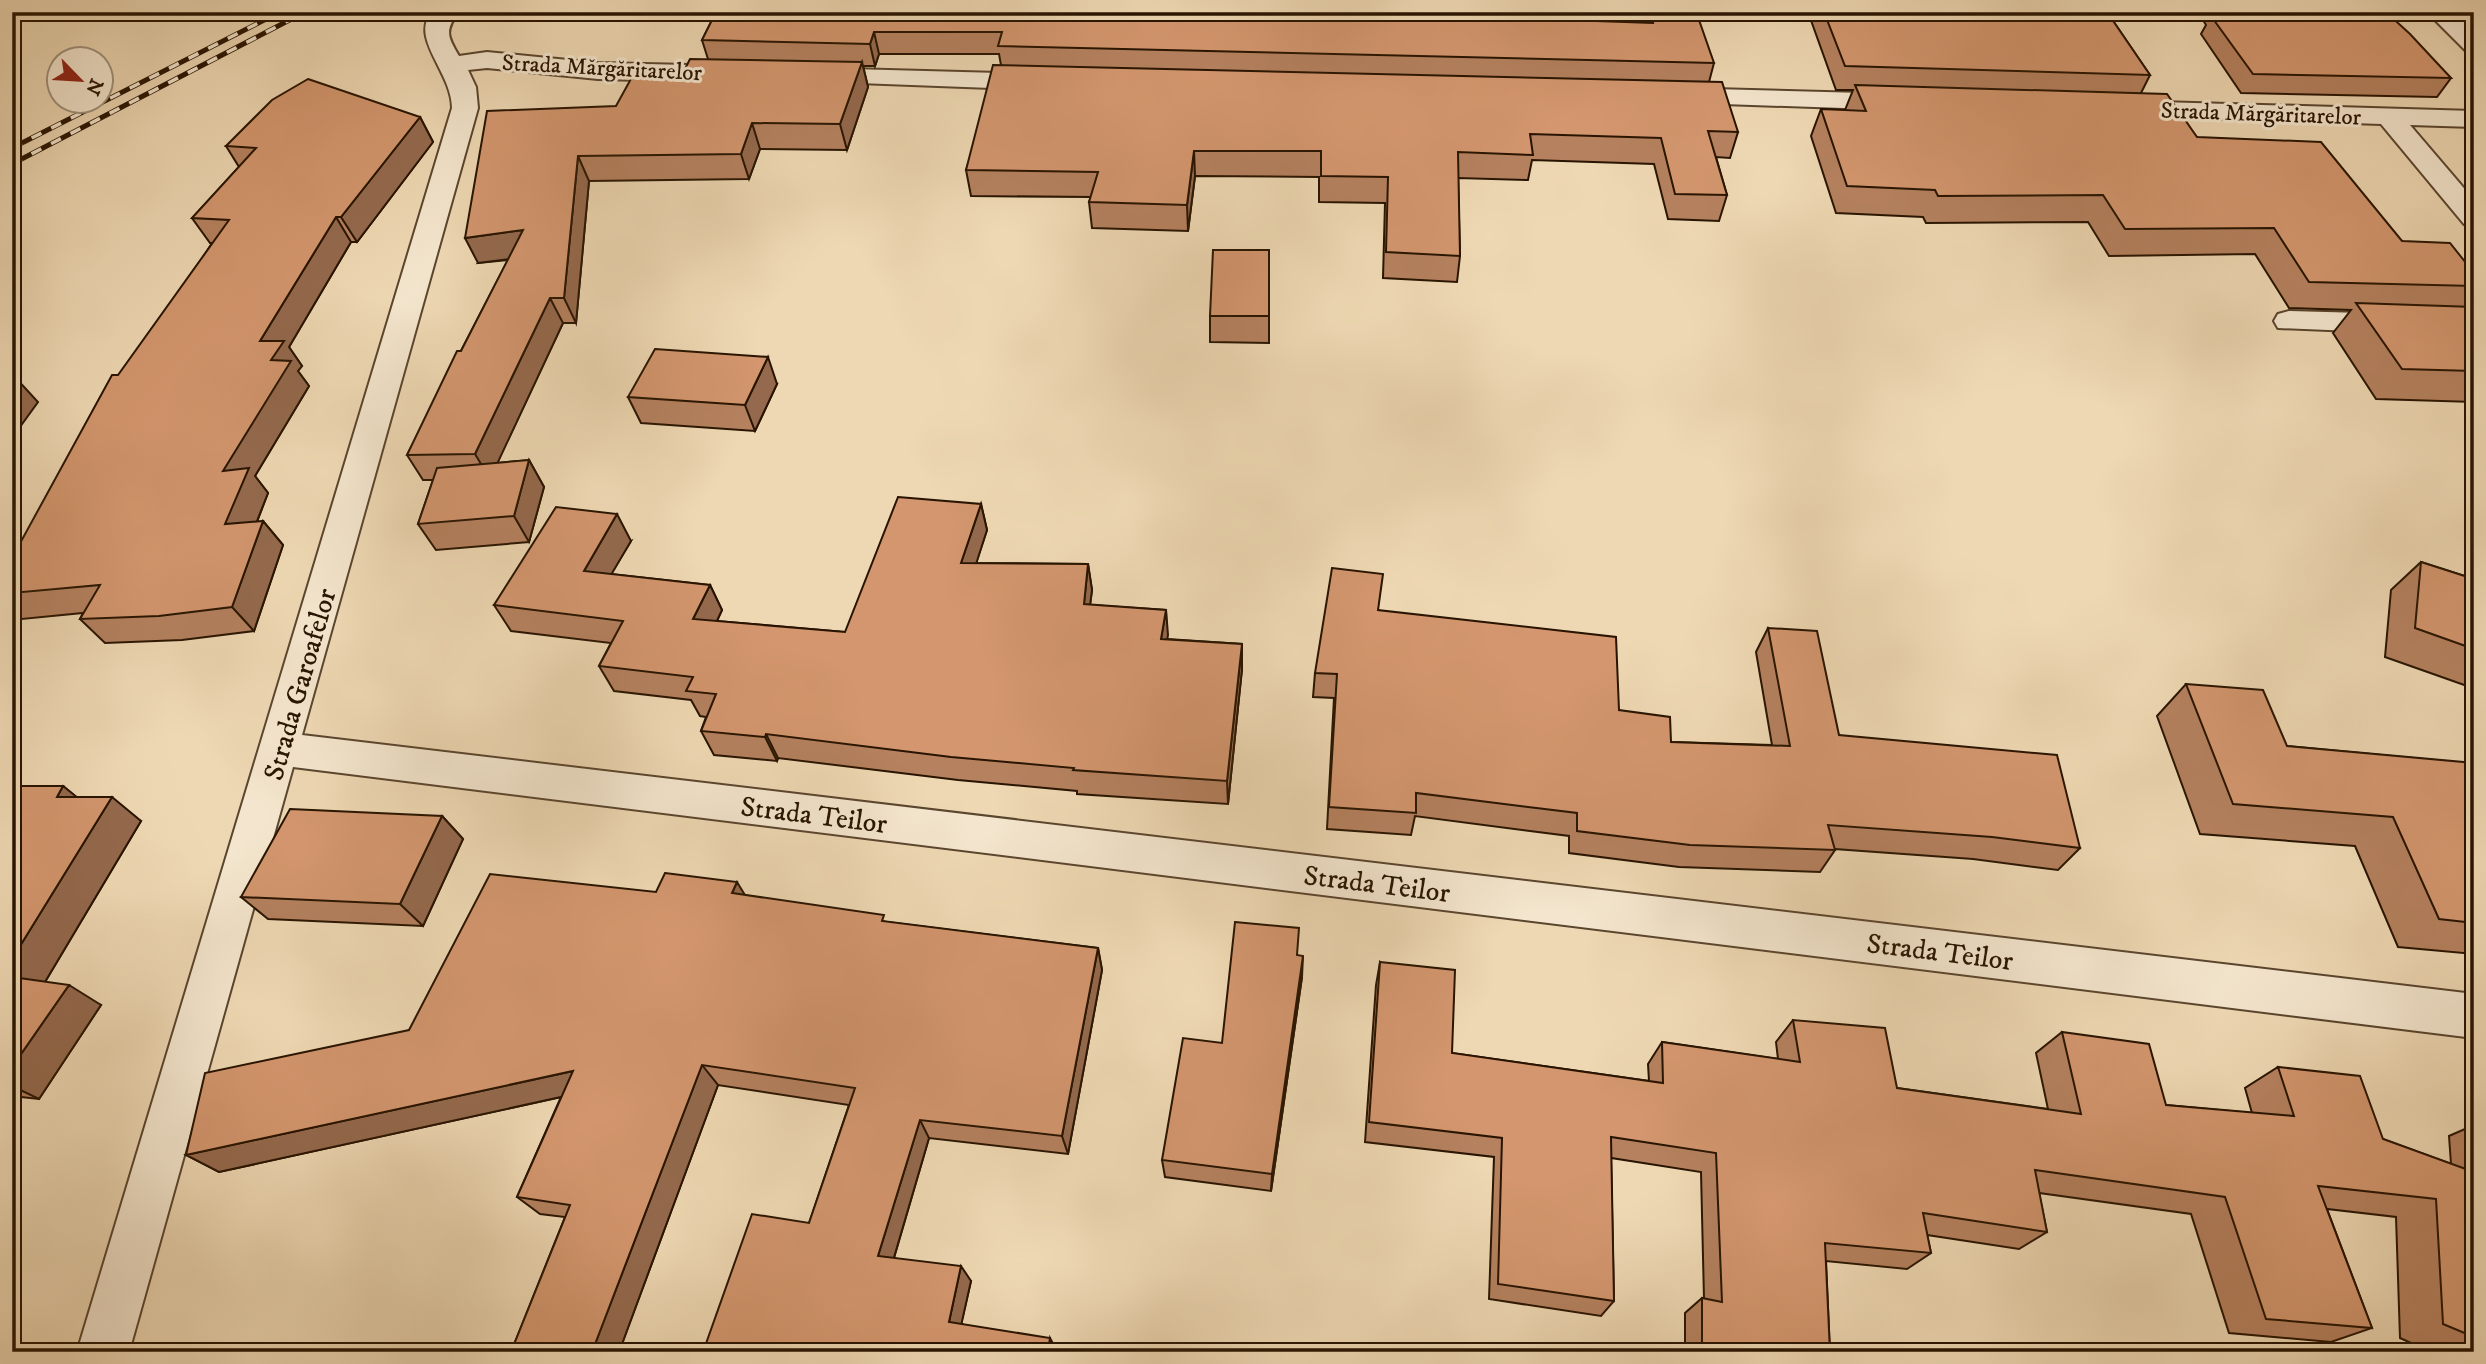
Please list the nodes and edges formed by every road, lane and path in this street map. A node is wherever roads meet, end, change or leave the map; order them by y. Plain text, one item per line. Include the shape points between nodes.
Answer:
1 (2439, 12) edge
2 (442, 16) edge
3 (2474, 45) edge
4 (453, 64) junction
5 (765, 75) edge
6 (793, 76) edge
7 (1072, 82) edge
8 (1656, 95) edge
9 (1932, 103) edge
10 (2098, 108) edge
11 (2388, 117) junction
12 (2474, 119) edge
13 (2474, 218) edge
14 (2289, 321) dead end
15 (2474, 326) edge
16 (280, 749) junction
17 (2474, 1016) edge
18 (103, 1352) edge

1 - 3 street
2 - 4 street, Strada Garoafelor via 436,36
4 - 5 street, Strada Mărgăritarelor via 487,60 598,71
4 - 16 street, Strada Garoafelor via 464,86 464,108
6 - 7 street
8 - 9 street
10 - 11 street, Strada Mărgăritarelor
11 - 12 street, Strada Mărgăritarelor
11 - 13 street
14 - 15 street
16 - 17 street, Strada Teilor
16 - 18 street, Strada Garoafelor

